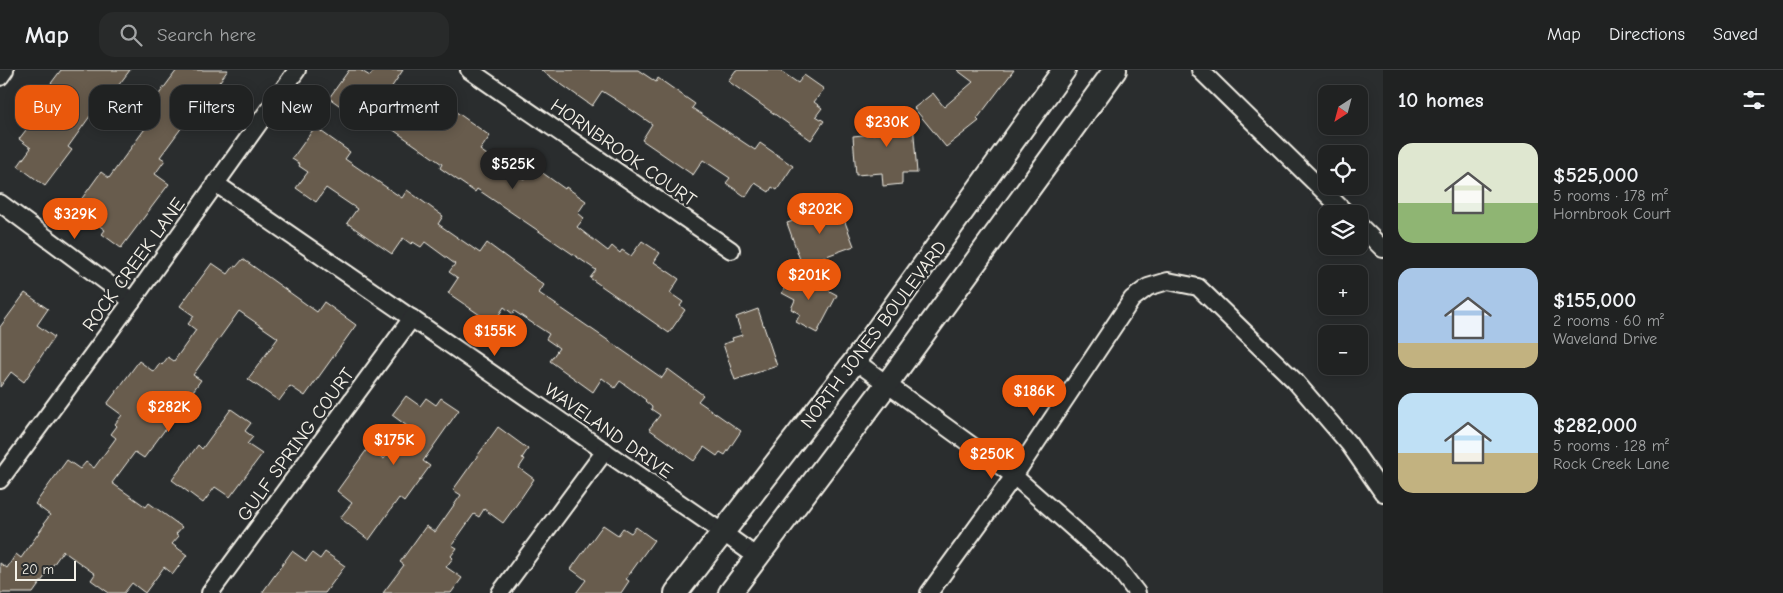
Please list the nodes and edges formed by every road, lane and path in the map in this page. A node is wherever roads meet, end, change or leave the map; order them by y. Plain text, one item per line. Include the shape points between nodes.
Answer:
1 (5, 70) edge
2 (297, 70) edge
3 (469, 70) edge
4 (1064, 70) edge
5 (1115, 70) edge
6 (1200, 70) edge
7 (0, 76) edge
8 (215, 183) junction
9 (0, 203) edge
10 (1338, 205) edge
11 (1368, 234) edge
12 (1383, 249) edge
13 (731, 250) dead end
14 (132, 302) junction
15 (412, 318) junction
16 (855, 361) junction
17 (887, 384) junction
18 (604, 451) junction
19 (1014, 476) junction
20 (0, 480) edge
21 (1383, 493) edge
22 (722, 532) junction
23 (757, 557) junction
24 (210, 593) edge
25 (500, 593) edge
26 (676, 593) edge
27 (730, 593) edge
28 (929, 593) edge
29 (1137, 593) edge

1 - 7 street
2 - 8 street, ROCK CREEK LANE
3 - 13 street, HORNBROOK COURT
4 - 16 main road, NORTH JONES BOULEVARD
5 - 17 main road, NORTH JONES BOULEVARD
6 - 10 street
8 - 14 street, ROCK CREEK LANE
8 - 15 street, WAVELAND DRIVE
9 - 14 street
11 - 12 street
14 - 20 street, ROCK CREEK LANE
15 - 18 street, WAVELAND DRIVE
15 - 24 street, GULF SPRING COURT
16 - 17 street
16 - 22 main road, NORTH JONES BOULEVARD
17 - 19 street
17 - 23 main road, NORTH JONES BOULEVARD
18 - 22 street, WAVELAND DRIVE
18 - 25 street
19 - 21 street via 1132,299 1148,287 1168,281 1198,287 1295,381 1349,444
19 - 28 street
19 - 29 street via 1117,568
22 - 23 street, WAVELAND DRIVE
22 - 26 main road, NORTH JONES BOULEVARD
23 - 27 main road, NORTH JONES BOULEVARD

